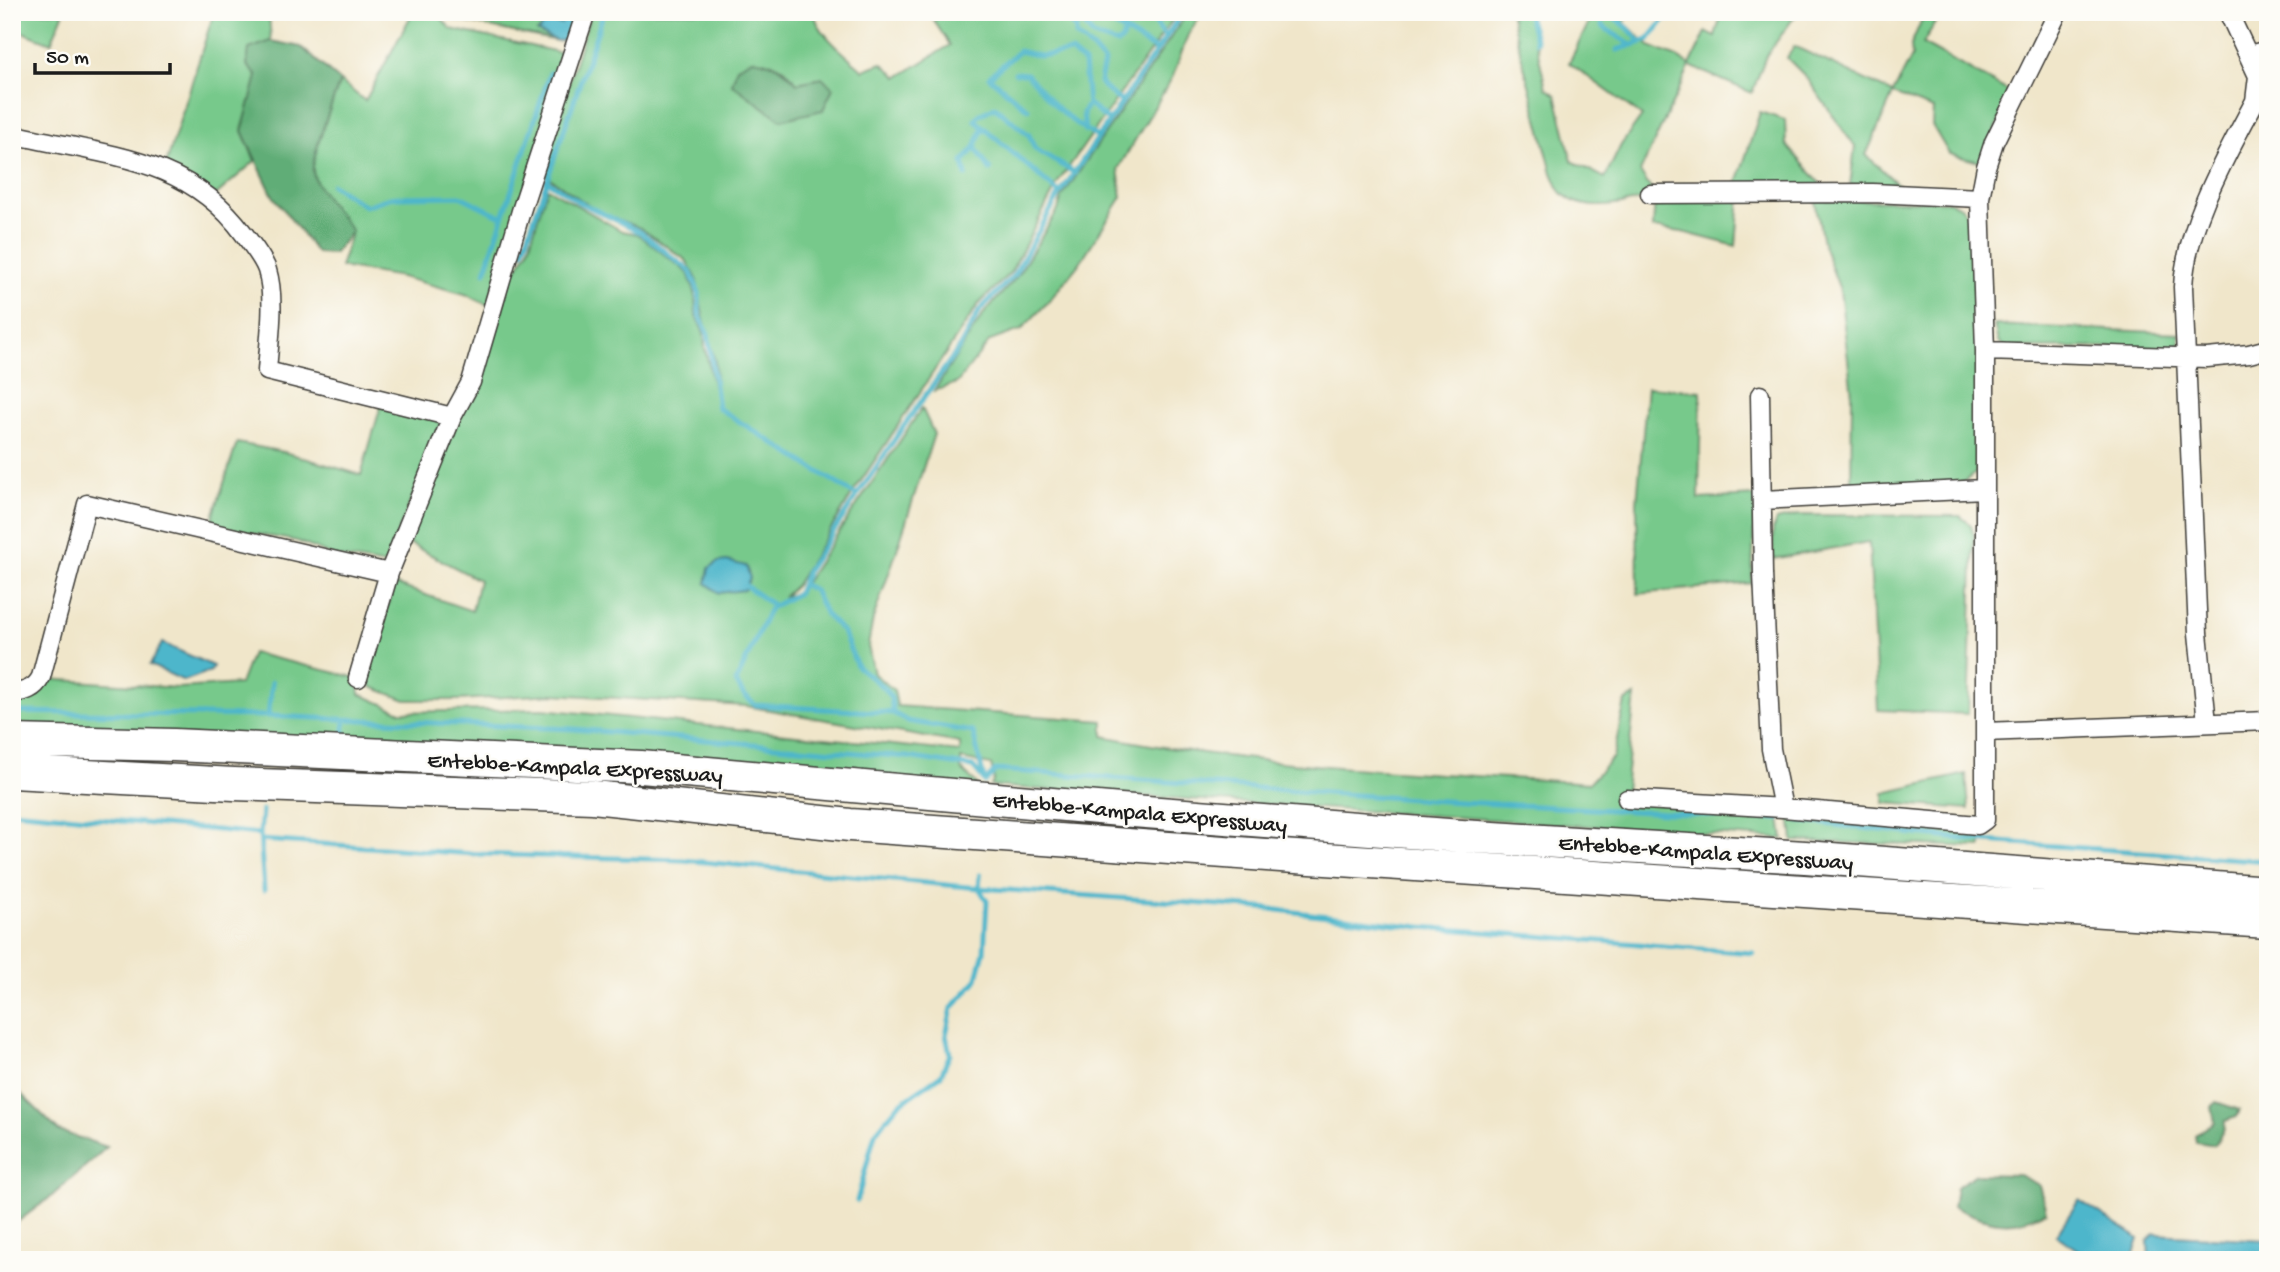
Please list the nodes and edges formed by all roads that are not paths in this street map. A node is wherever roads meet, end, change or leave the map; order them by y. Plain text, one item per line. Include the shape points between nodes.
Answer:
1 (586, 12) edge
2 (2058, 12) edge
3 (2228, 12) edge
4 (2268, 50) edge
5 (2249, 55) junction
6 (12, 134) edge
7 (1650, 194) dead end
8 (1980, 198) junction
9 (2268, 349) edge
10 (1985, 351) junction
11 (2184, 357) junction
12 (1760, 395) dead end
13 (452, 417) junction
14 (1984, 489) junction
15 (1762, 500) junction
16 (389, 573) junction
17 (358, 678) dead end
18 (12, 693) edge
19 (2268, 721) edge
20 (2207, 723) junction
21 (1985, 732) junction
22 (12, 741) edge
23 (12, 772) edge
24 (1627, 799) dead end
25 (1783, 808) junction
26 (2268, 892) edge
27 (2268, 922) edge

1 - 13 street via 471,382
2 - 8 street via 1994,142
3 - 5 street
4 - 5 street
5 - 11 street via 2258,76 2255,101 2187,251
6 - 13 street via 105,152 170,174 196,186 232,217 267,270 271,313 267,371
7 - 8 street via 1860,193
8 - 10 street
9 - 11 street via 2224,357
10 - 11 street
10 - 14 street
11 - 20 street
12 - 15 street
13 - 16 street
14 - 15 street
14 - 21 street
15 - 25 street via 1770,749
16 - 17 street
16 - 18 street via 87,503 41,677 30,689
19 - 20 street
20 - 21 street
21 - 25 street via 1985,820 1980,825
22 - 26 highway, Entebbe-Kampala Expressway via 641,767 1161,814
23 - 27 highway, Entebbe-Kampala Expressway via 593,797 878,827
24 - 25 street

